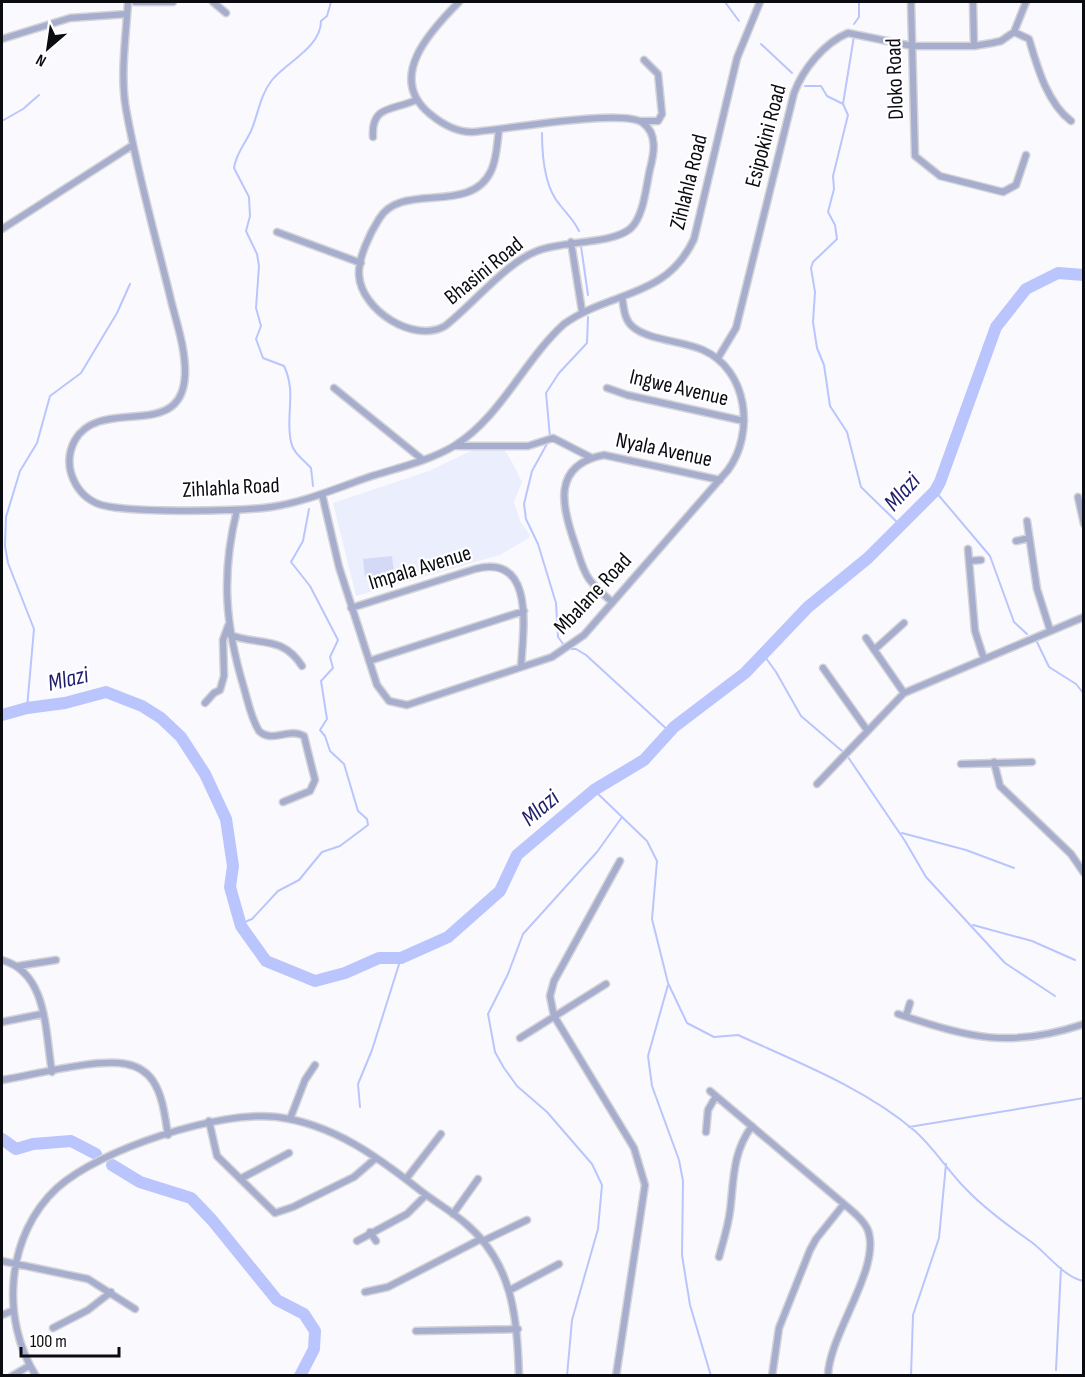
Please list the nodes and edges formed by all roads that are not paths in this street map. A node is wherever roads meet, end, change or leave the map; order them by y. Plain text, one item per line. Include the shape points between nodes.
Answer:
1 (128, 2) edge
2 (135, 2) edge
3 (173, 2) edge
4 (213, 2) edge
5 (459, 2) edge
6 (760, 2) edge
7 (911, 2) edge
8 (973, 2) edge
9 (1026, 2) edge
10 (226, 13) dead end
11 (127, 14) junction
12 (1014, 32) junction
13 (2, 39) edge
14 (912, 46) junction
15 (974, 46) junction
16 (644, 60) dead end
17 (416, 100) junction
18 (642, 121) junction
19 (1071, 121) dead end
20 (499, 130) junction
21 (373, 138) dead end
22 (134, 145) junction
23 (1026, 155) dead end
24 (2, 229) edge
25 (277, 232) dead end
26 (571, 242) junction
27 (361, 263) junction
28 (622, 297) junction
29 (582, 311) junction
30 (718, 358) junction
31 (334, 388) dead end
32 (607, 388) dead end
33 (744, 421) junction
34 (454, 446) junction
35 (592, 458) junction
36 (423, 460) junction
37 (720, 480) junction
38 (322, 494) junction
39 (1078, 497) dead end
40 (1082, 507) edge
41 (237, 510) junction
42 (1027, 520) dead end
43 (1083, 524) edge
44 (1029, 538) junction
45 (1016, 540) dead end
46 (968, 549) dead end
47 (981, 560) dead end
48 (969, 561) junction
49 (612, 602) junction
50 (351, 608) junction
51 (524, 611) junction
52 (1083, 617) edge
53 (904, 623) dead end
54 (229, 624) junction
55 (1050, 630) junction
56 (230, 635) junction
57 (866, 638) dead end
58 (874, 650) junction
59 (984, 659) junction
60 (369, 661) junction
61 (302, 666) dead end
62 (521, 667) junction
63 (823, 668) dead end
64 (904, 693) junction
65 (205, 704) dead end
66 (867, 730) junction
67 (994, 762) junction
68 (1032, 762) dead end
69 (961, 764) dead end
70 (817, 784) dead end
71 (283, 802) dead end
72 (620, 861) dead end
73 (1083, 873) edge
74 (2, 960) edge
75 (56, 960) dead end
76 (18, 966) junction
77 (606, 984) dead end
78 (910, 1003) dead end
79 (42, 1014) junction
80 (898, 1014) dead end
81 (554, 1016) junction
82 (906, 1017) junction
83 (2, 1022) edge
84 (1083, 1024) edge
85 (520, 1038) dead end
86 (315, 1065) dead end
87 (52, 1072) junction
88 (2, 1080) edge
89 (290, 1119) junction
90 (209, 1121) junction
91 (752, 1126) junction
92 (706, 1132) dead end
93 (168, 1134) junction
94 (441, 1134) dead end
95 (289, 1153) dead end
96 (376, 1158) junction
97 (240, 1179) junction
98 (406, 1179) junction
99 (478, 1179) dead end
100 (426, 1195) junction
101 (844, 1204) junction
102 (453, 1214) junction
103 (527, 1220) dead end
104 (370, 1233) junction
105 (482, 1240) junction
106 (357, 1241) dead end
107 (376, 1241) dead end
108 (721, 1248) junction
109 (730, 1252) dead end
110 (719, 1257) dead end
111 (2, 1261) edge
112 (14, 1264) junction
113 (559, 1264) dead end
114 (510, 1290) junction
115 (111, 1292) junction
116 (365, 1292) dead end
117 (135, 1309) dead end
118 (12, 1311) junction
119 (2, 1315) edge
120 (53, 1328) dead end
121 (518, 1329) junction
122 (416, 1331) dead end
123 (29, 1366) junction
124 (12, 1376) edge
125 (36, 1376) edge
126 (519, 1376) edge
127 (616, 1376) edge
128 (772, 1376) edge
129 (828, 1376) edge

1 - 11 street, Zihlahla Road
2 - 3 street
4 - 10 street
5 - 17 street via 434,28 419,53 410,79
6 - 28 street, Zihlahla Road via 737,58 694,239 678,265 662,280
7 - 14 street, Dloko Road
8 - 15 street
9 - 12 street
11 - 13 street via 70,18
11 - 22 street, Zihlahla Road via 124,99
12 - 15 street, Esipokini Road via 1001,41
12 - 19 street via 1029,39 1034,62 1053,100
14 - 15 street, Esipokini Road
14 - 23 street, Dloko Road via 915,156 940,176 1003,192 1016,185
14 - 30 street, Esipokini Road via 848,33 829,44 801,77 736,328
16 - 18 street via 658,74 662,114 658,121
17 - 20 street via 432,116 455,129
17 - 21 street via 377,114
18 - 20 street via 609,118
18 - 26 street, Bhasini Road via 653,135 654,153 636,220 617,235
20 - 27 street, Bhasini Road via 493,166 481,185 460,195 388,208
22 - 24 street
22 - 41 street, Zihlahla Road via 177,320 184,381 177,398 164,412 111,417 86,428 70,452 71,474 81,492 102,505
25 - 27 street
26 - 27 street, Bhasini Road via 526,256 453,320 430,332 406,327 372,304 362,290
26 - 29 street
28 - 29 street, Zihlahla Road
28 - 30 street via 628,321 637,330 691,345
29 - 34 street, Zihlahla Road via 556,331 477,427
30 - 33 street, Mbalane Road via 737,388
31 - 36 street
32 - 33 street, Ingwe Avenue
33 - 37 street, Mbalane Road via 740,448
34 - 35 street via 528,446 553,438
34 - 36 street, Zihlahla Road
35 - 37 street, Nyala Avenue via 613,456
35 - 49 street, Nyala Avenue via 567,479 563,509 586,574
36 - 38 street, Zihlahla Road
37 - 49 street, Mbalane Road
38 - 41 street, Zihlahla Road via 282,505
38 - 50 street, Mbalane Road
39 - 40 street
40 - 43 street
41 - 54 street via 227,558
42 - 44 street
44 - 45 street
44 - 55 street via 1039,597
46 - 48 street
47 - 48 street
48 - 59 street via 975,631
49 - 62 street, Mbalane Road via 566,650
50 - 51 street, Impala Avenue via 492,566 512,577 521,593
50 - 60 street, Mbalane Road
51 - 60 street
51 - 62 street, Impala Avenue
52 - 55 street
53 - 58 street
54 - 56 street
54 - 65 street via 223,640 223,681 220,690
55 - 59 street
56 - 61 street via 279,645
56 - 71 street via 259,731 270,737 297,732 306,739 315,784 306,794
57 - 58 street
58 - 64 street
59 - 64 street
60 - 62 street, Mbalane Road via 380,692 401,705
63 - 66 street
64 - 66 street
66 - 70 street
67 - 68 street
67 - 69 street
67 - 73 street via 1000,786 1071,854
72 - 81 street via 554,981 550,996
74 - 76 street
75 - 76 street
76 - 79 street via 33,981
77 - 81 street
78 - 82 street
79 - 83 street
79 - 87 street
80 - 82 street
81 - 85 street
81 - 127 street via 634,1148 645,1185
82 - 84 street via 967,1035 996,1039 1042,1037
86 - 89 street
87 - 88 street
87 - 93 street via 110,1063 137,1067 157,1088
89 - 90 street via 250,1116
89 - 96 street via 329,1131
90 - 93 street
90 - 97 street via 217,1156
91 - 92 street via 713,1094
91 - 101 street
91 - 108 street via 736,1156
93 - 112 street via 98,1161 61,1185 32,1221
94 - 98 street
95 - 97 street
96 - 97 street via 354,1177 280,1213 274,1212
96 - 98 street
98 - 100 street
99 - 102 street
100 - 102 street
100 - 104 street via 407,1214
101 - 128 street via 810,1250 779,1328
101 - 129 street via 865,1225 871,1251 831,1357
102 - 105 street
103 - 105 street
104 - 106 street
104 - 107 street
105 - 114 street via 498,1262
105 - 116 street via 388,1287
108 - 109 street
108 - 110 street
111 - 112 street
112 - 115 street via 79,1277
112 - 118 street
113 - 114 street
114 - 121 street
115 - 117 street
115 - 120 street via 88,1310
118 - 119 street
118 - 123 street
121 - 122 street
121 - 126 street
123 - 124 street
123 - 125 street

